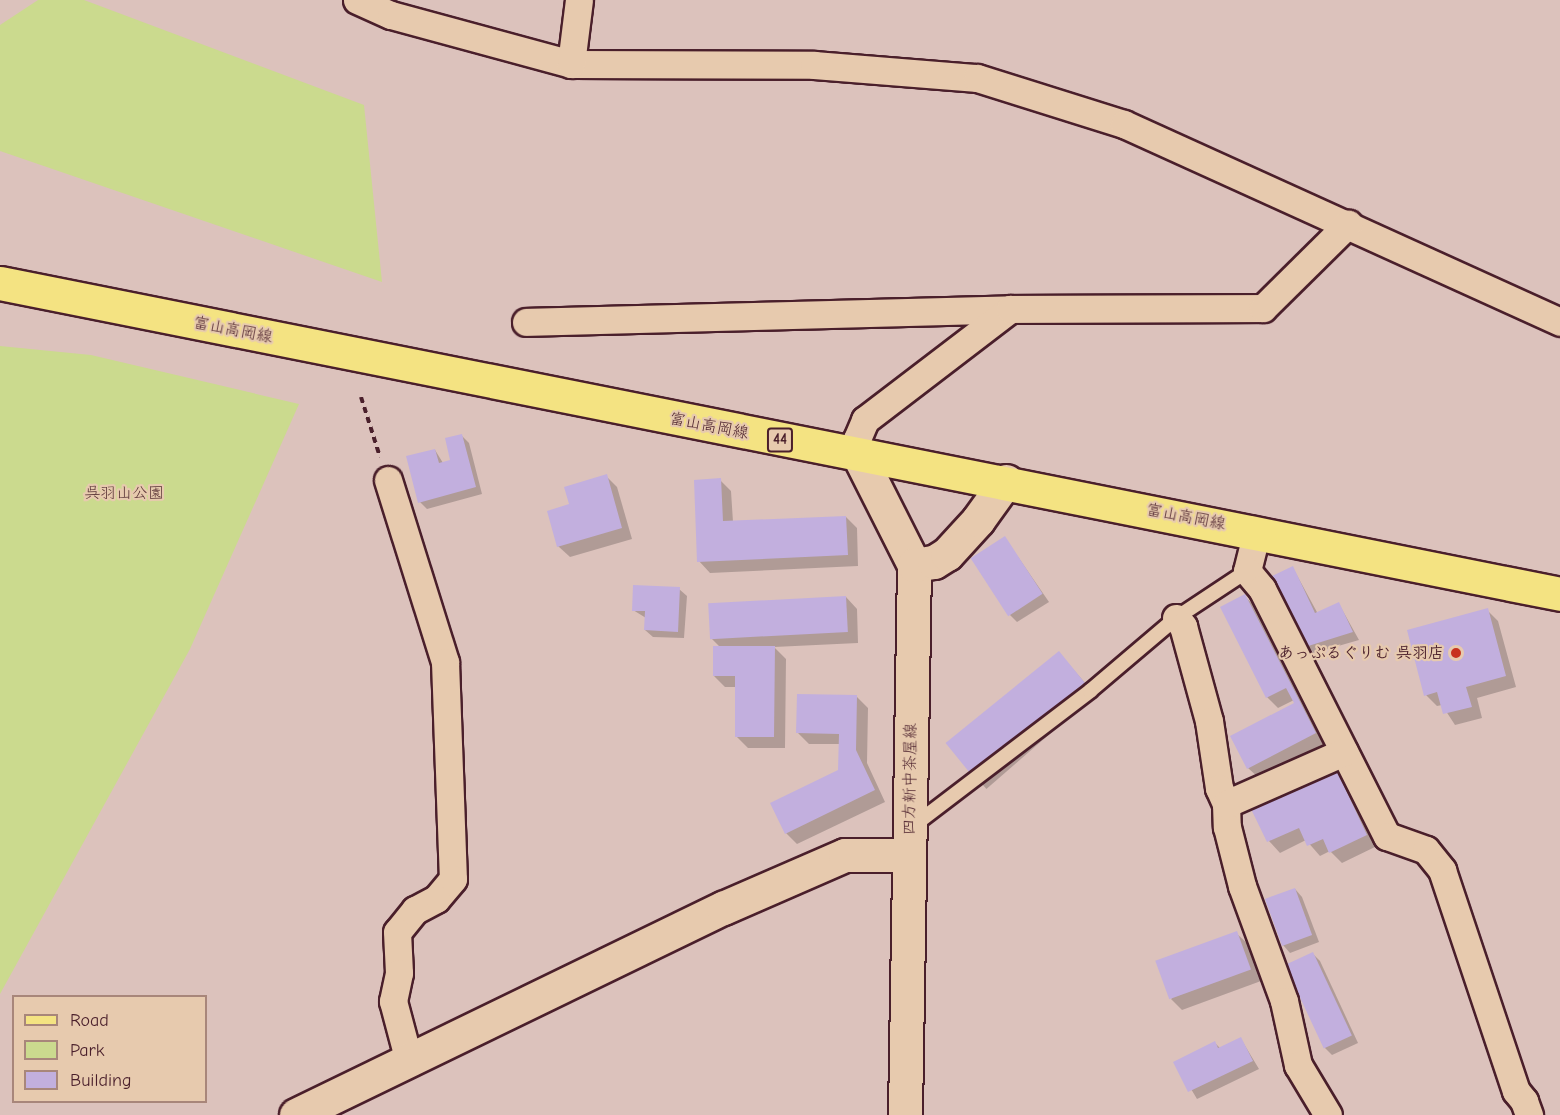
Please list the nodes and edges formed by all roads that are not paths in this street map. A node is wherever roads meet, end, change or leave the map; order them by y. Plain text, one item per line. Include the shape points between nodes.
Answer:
1 (357, 0) edge
2 (579, 0) edge
3 (571, 64) junction
4 (1348, 224) junction
5 (0, 284) edge
6 (1010, 309) junction
7 (526, 322) dead end
8 (1560, 322) edge
9 (858, 456) junction
10 (388, 480) road end
11 (1006, 481) junction
12 (1257, 531) junction
13 (914, 565) junction
14 (1247, 571) junction
15 (1558, 600) edge
16 (1176, 618) junction
17 (1344, 752) junction
18 (1226, 804) junction
19 (909, 842) junction
20 (409, 1061) junction
21 (296, 1115) edge
22 (905, 1115) edge
23 (1328, 1115) edge
24 (1529, 1115) edge

1 - 3 street via 390,15
2 - 3 street
3 - 4 street via 814,65 977,78 1124,124
4 - 6 street via 1263,308
4 - 8 street
5 - 9 main road, 富山高岡線 / 44
6 - 7 street
6 - 9 street via 865,420 859,429
9 - 11 main road, 富山高岡線 / 44
9 - 13 main road, 四方新中茶屋線
10 - 20 street via 445,662 453,879 436,899 415,910 397,932 399,973 393,1001
11 - 12 main road, 富山高岡線 / 44
11 - 13 main road via 947,554 934,562
12 - 14 street
12 - 15 main road, 富山高岡線 / 44
13 - 19 main road, 四方新中茶屋線
14 - 16 lane
14 - 17 street via 1262,589
16 - 18 street via 1183,626 1209,721 1219,788
16 - 19 lane
17 - 18 street
17 - 24 street via 1387,836 1426,850 1442,870 1516,1091
18 - 23 street via 1242,886 1284,1001 1298,1065
19 - 20 main road via 845,855 723,908
19 - 22 main road, 四方新中茶屋線
20 - 21 main road

